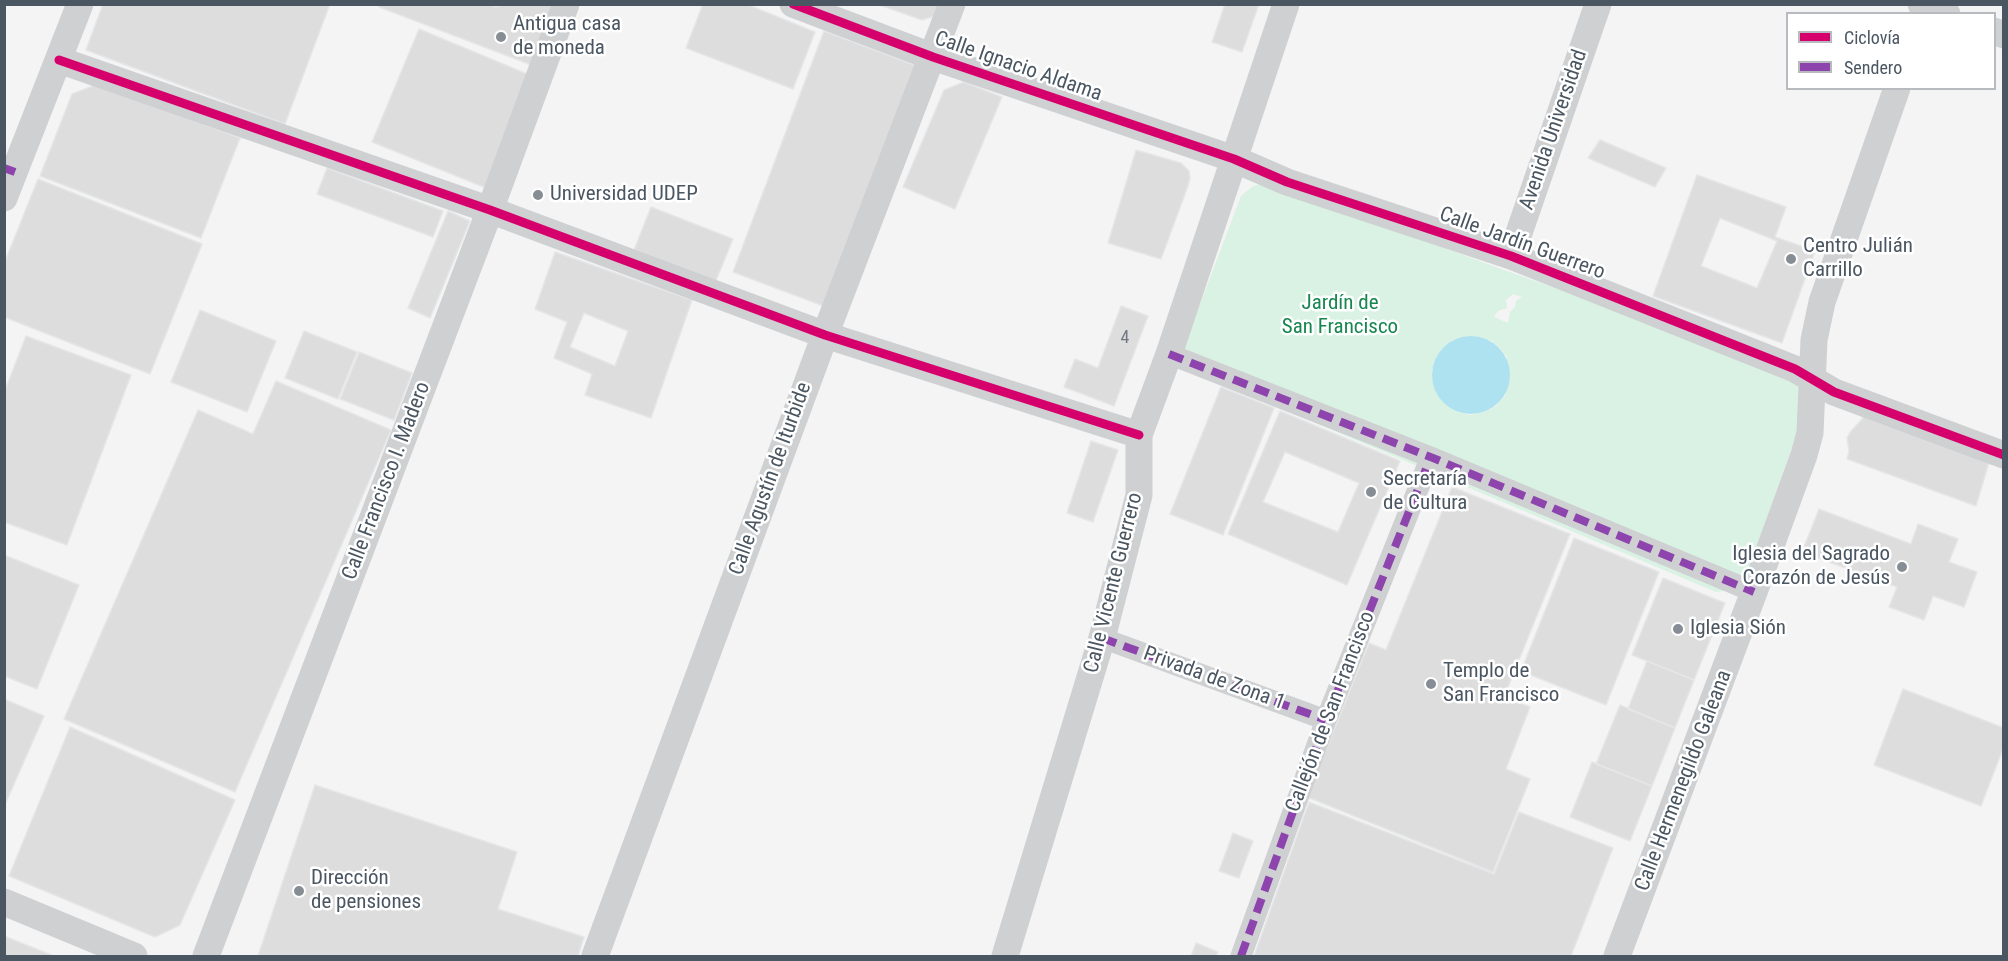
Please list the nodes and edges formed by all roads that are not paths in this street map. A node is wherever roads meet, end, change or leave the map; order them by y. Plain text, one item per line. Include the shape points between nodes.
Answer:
1 (80, 4) edge
2 (566, 4) edge
3 (792, 4) edge
4 (952, 4) edge
5 (1286, 4) edge
6 (1598, 4) edge
7 (933, 57) junction
8 (59, 60) junction
9 (1896, 90) edge
10 (1234, 159) junction
11 (4, 198) edge
12 (490, 210) junction
13 (1511, 256) junction
14 (825, 334) junction
15 (1169, 354) junction
16 (1804, 375) junction
17 (1139, 435) junction
18 (2004, 455) edge
19 (1426, 469) dead end
20 (1754, 592) junction
21 (1102, 638) junction
22 (1326, 720) junction
23 (4, 902) edge
24 (134, 957) edge
25 (206, 957) edge
26 (596, 957) edge
27 (1005, 957) edge
28 (1241, 957) edge
29 (1617, 957) edge

1 - 8 street
2 - 12 street, Calle Francisco I. Madero
3 - 7 street, Calle Ignacio Aldama
4 - 7 street, Calle Agustín de Iturbide
5 - 10 street, Calle Vicente Guerrero
6 - 13 street, Avenida Universidad
7 - 10 street, Calle Ignacio Aldama
7 - 14 street, Calle Agustín de Iturbide
8 - 11 street
8 - 12 street
9 - 16 street, Calle Hermenegildo Galeana via 1822,302
10 - 13 street, Calle Jardín Guerrero via 1287,182
10 - 15 street, Calle Vicente Guerrero
12 - 14 street
12 - 25 street, Calle Francisco I. Madero
13 - 16 street, Calle Jardín Guerrero
14 - 17 street
14 - 26 street, Calle Agustín de Iturbide
15 - 17 street, Calle Vicente Guerrero
15 - 20 street via 1434,458
16 - 18 street, Calle Jardín Guerrero via 1834,392
16 - 20 street, Calle Hermenegildo Galeana via 1810,433
17 - 21 street, Calle Vicente Guerrero via 1139,495
19 - 22 street, Callejón de San Francisco
20 - 29 street, Calle Hermenegildo Galeana
21 - 22 street, Privada de Zona 1
21 - 27 street, Calle Vicente Guerrero
22 - 28 street, Callejón de San Francisco
23 - 24 street

